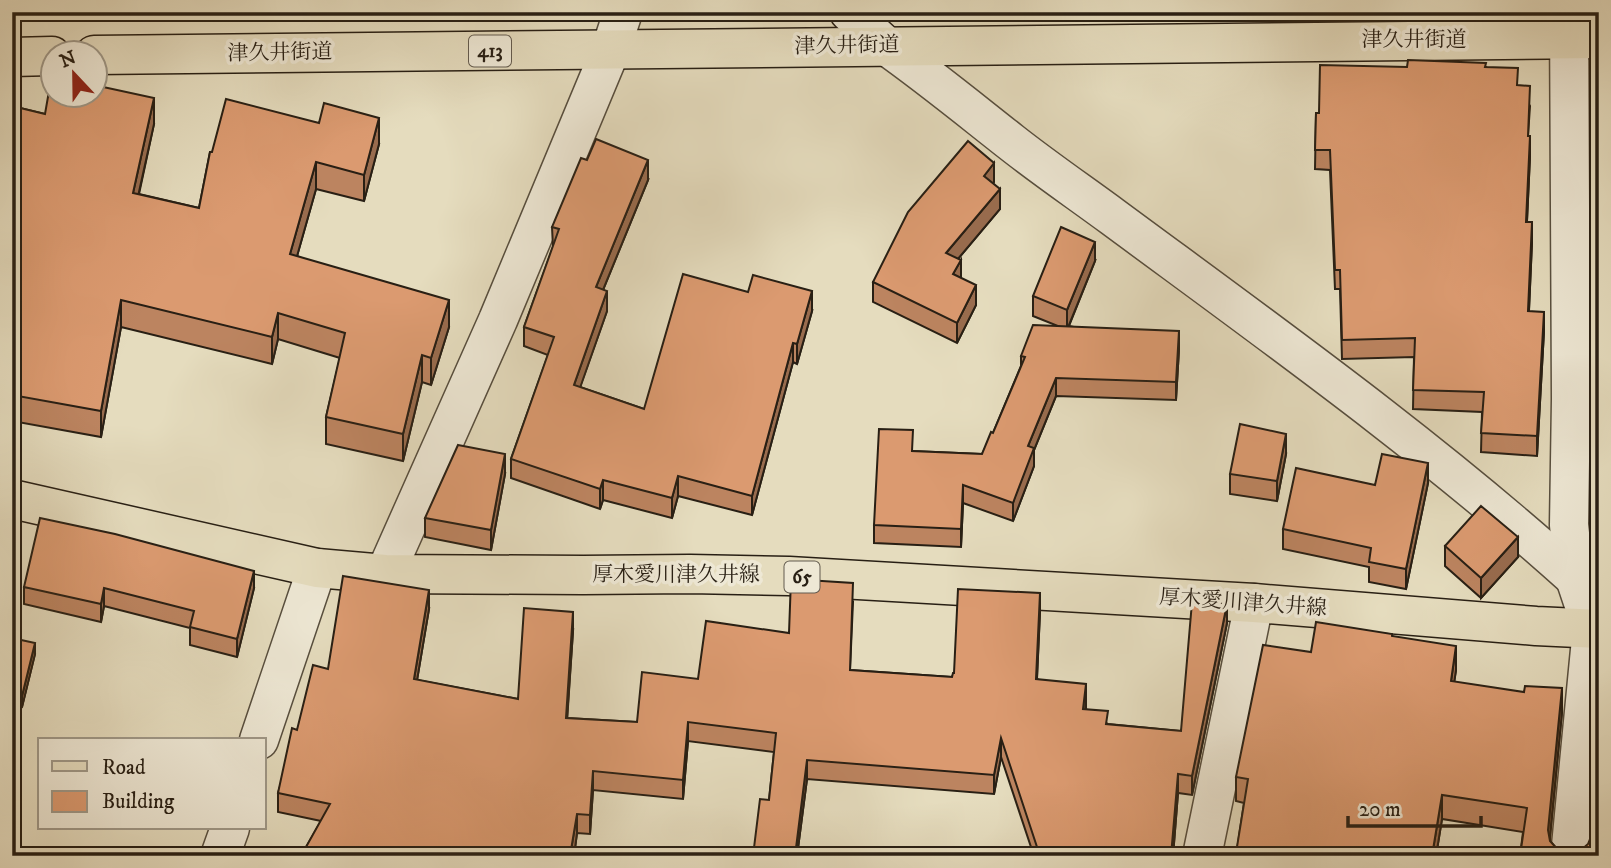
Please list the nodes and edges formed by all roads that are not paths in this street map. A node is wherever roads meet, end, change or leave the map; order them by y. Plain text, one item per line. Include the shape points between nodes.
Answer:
1 (623, 12) edge
2 (849, 12) edge
3 (1579, 30) edge
4 (885, 45) junction
5 (611, 49) junction
6 (108, 55) edge
7 (38, 56) edge
8 (12, 57) edge
9 (12, 499) edge
10 (317, 568) junction
11 (385, 573) junction
12 (1587, 574) edge
13 (1254, 603) junction
14 (1595, 629) edge
15 (260, 738) edge
16 (228, 830) edge
17 (220, 856) edge
18 (1202, 856) edge
19 (1570, 856) edge

1 - 5 street
2 - 4 street
3 - 4 main road, 津久井街道 / 413 via 1041,46
3 - 12 street via 1569,525
4 - 5 main road, 津久井街道 / 413
4 - 12 street via 1376,413 1532,539
5 - 6 main road, 津久井街道 / 413
5 - 11 street via 498,320
7 - 8 main road
9 - 10 main road, 厚木愛川津久井線 / 65
10 - 11 main road, 厚木愛川津久井線 / 65
10 - 15 street
11 - 13 main road, 厚木愛川津久井線 / 65 via 789,576
12 - 14 street
13 - 14 main road, 厚木愛川津久井線 / 65
13 - 18 street
14 - 19 street
16 - 17 street

